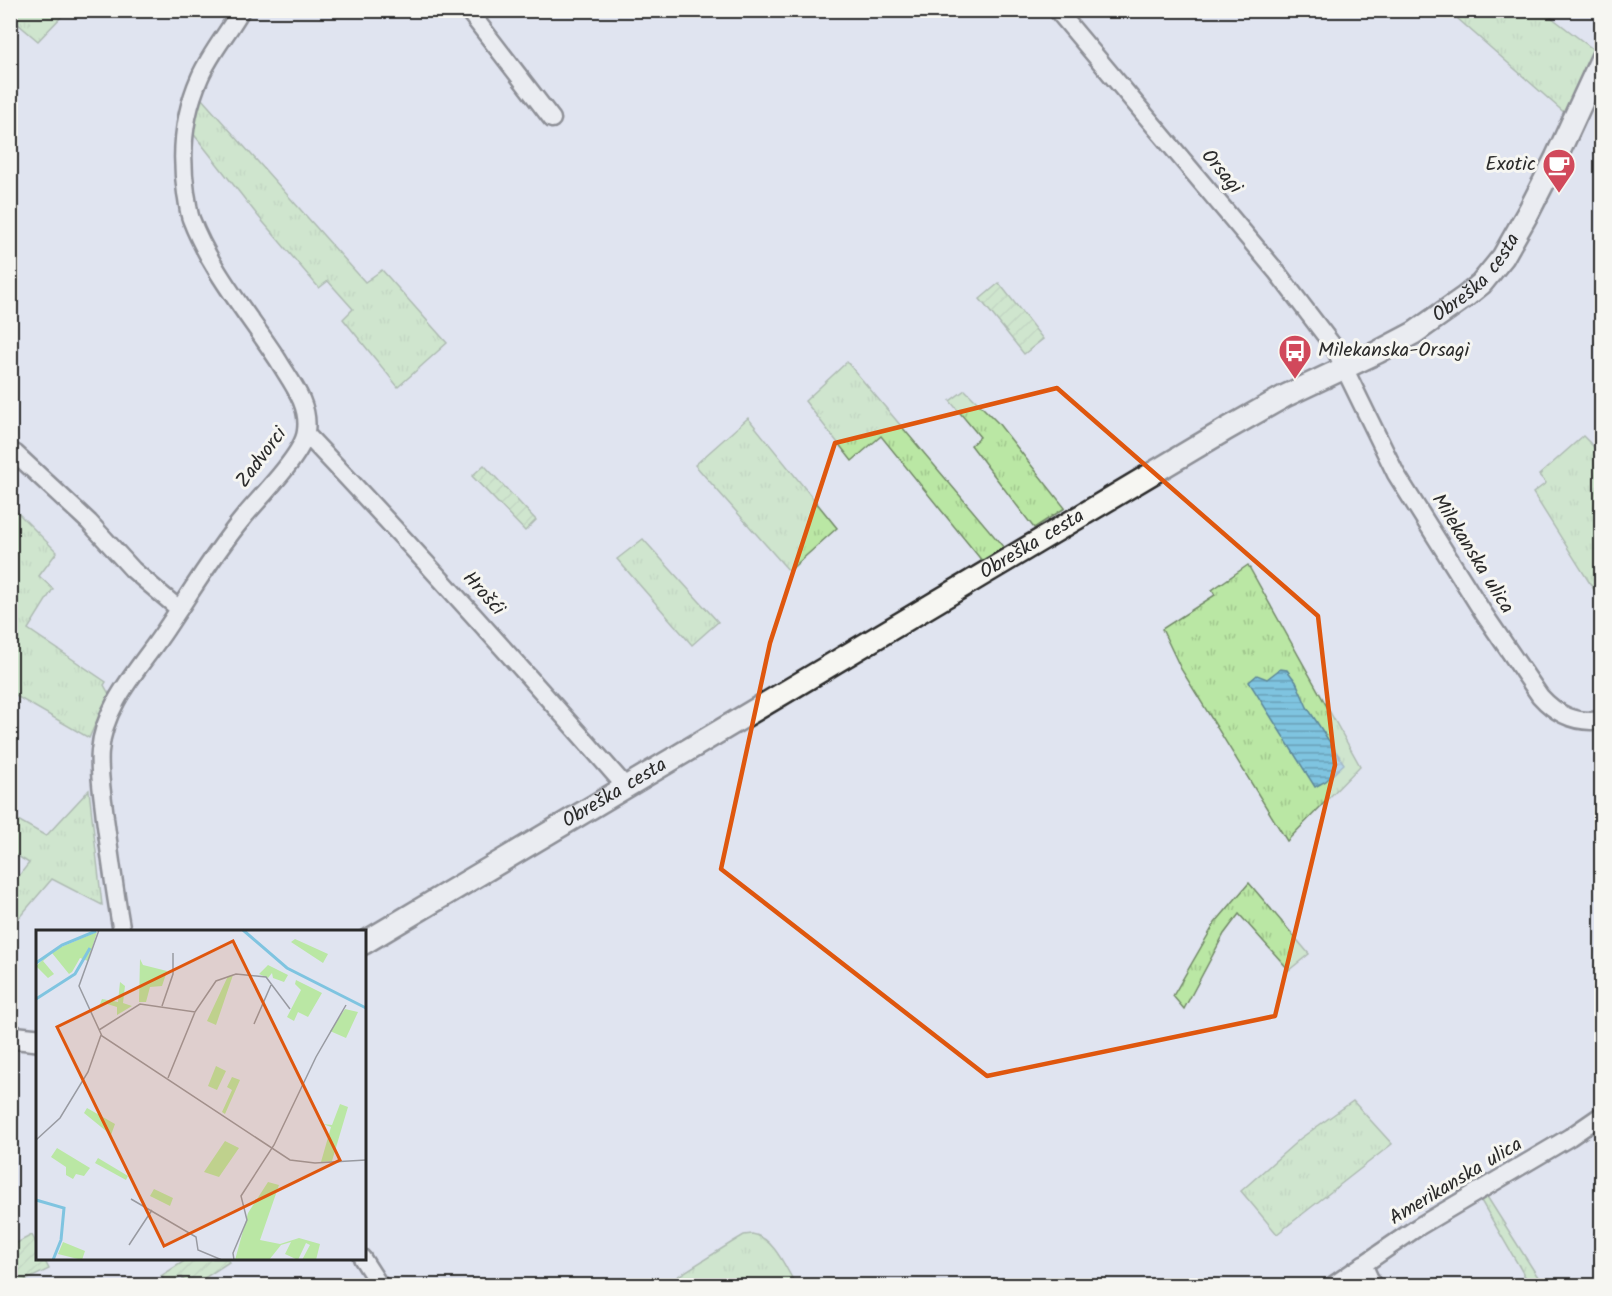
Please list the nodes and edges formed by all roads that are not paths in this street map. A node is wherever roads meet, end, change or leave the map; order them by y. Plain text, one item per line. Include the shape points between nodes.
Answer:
1 (241, 10) edge
2 (468, 10) edge
3 (1057, 10) edge
4 (1602, 58) edge
5 (552, 119) dead end
6 (1344, 367) junction
7 (306, 434) junction
8 (10, 451) edge
9 (179, 609) junction
10 (1602, 720) edge
11 (625, 786) junction
12 (122, 930) edge
13 (366, 942) edge
14 (10, 1037) edge
15 (36, 1040) edge
16 (1602, 1114) edge
17 (363, 1260) edge
18 (1363, 1264) junction
19 (380, 1286) edge
20 (1332, 1286) edge
21 (1373, 1286) edge

1 - 7 street, Zadvorci via 214,50 188,112 183,150 185,186 190,216 202,243 299,395 305,408
2 - 5 street
3 - 6 street, Orsagi via 1276,271 1334,347
4 - 6 main road, Obreška cesta via 1529,211 1491,272 1466,297 1414,333
6 - 10 street, Milekanska ulica via 1396,474 1540,696 1573,720
6 - 11 main road, Obreška cesta via 1225,429
7 - 9 street, Zadvorci via 300,448 231,532
7 - 11 street, Hrošći via 387,518
8 - 9 street
9 - 12 street, Zadvorci via 116,702 102,742 102,789
11 - 13 main road, Obreška cesta
14 - 15 main road
16 - 18 street, Amerikanska ulica
17 - 19 street
18 - 20 street, Amerikanska ulica
18 - 21 street

